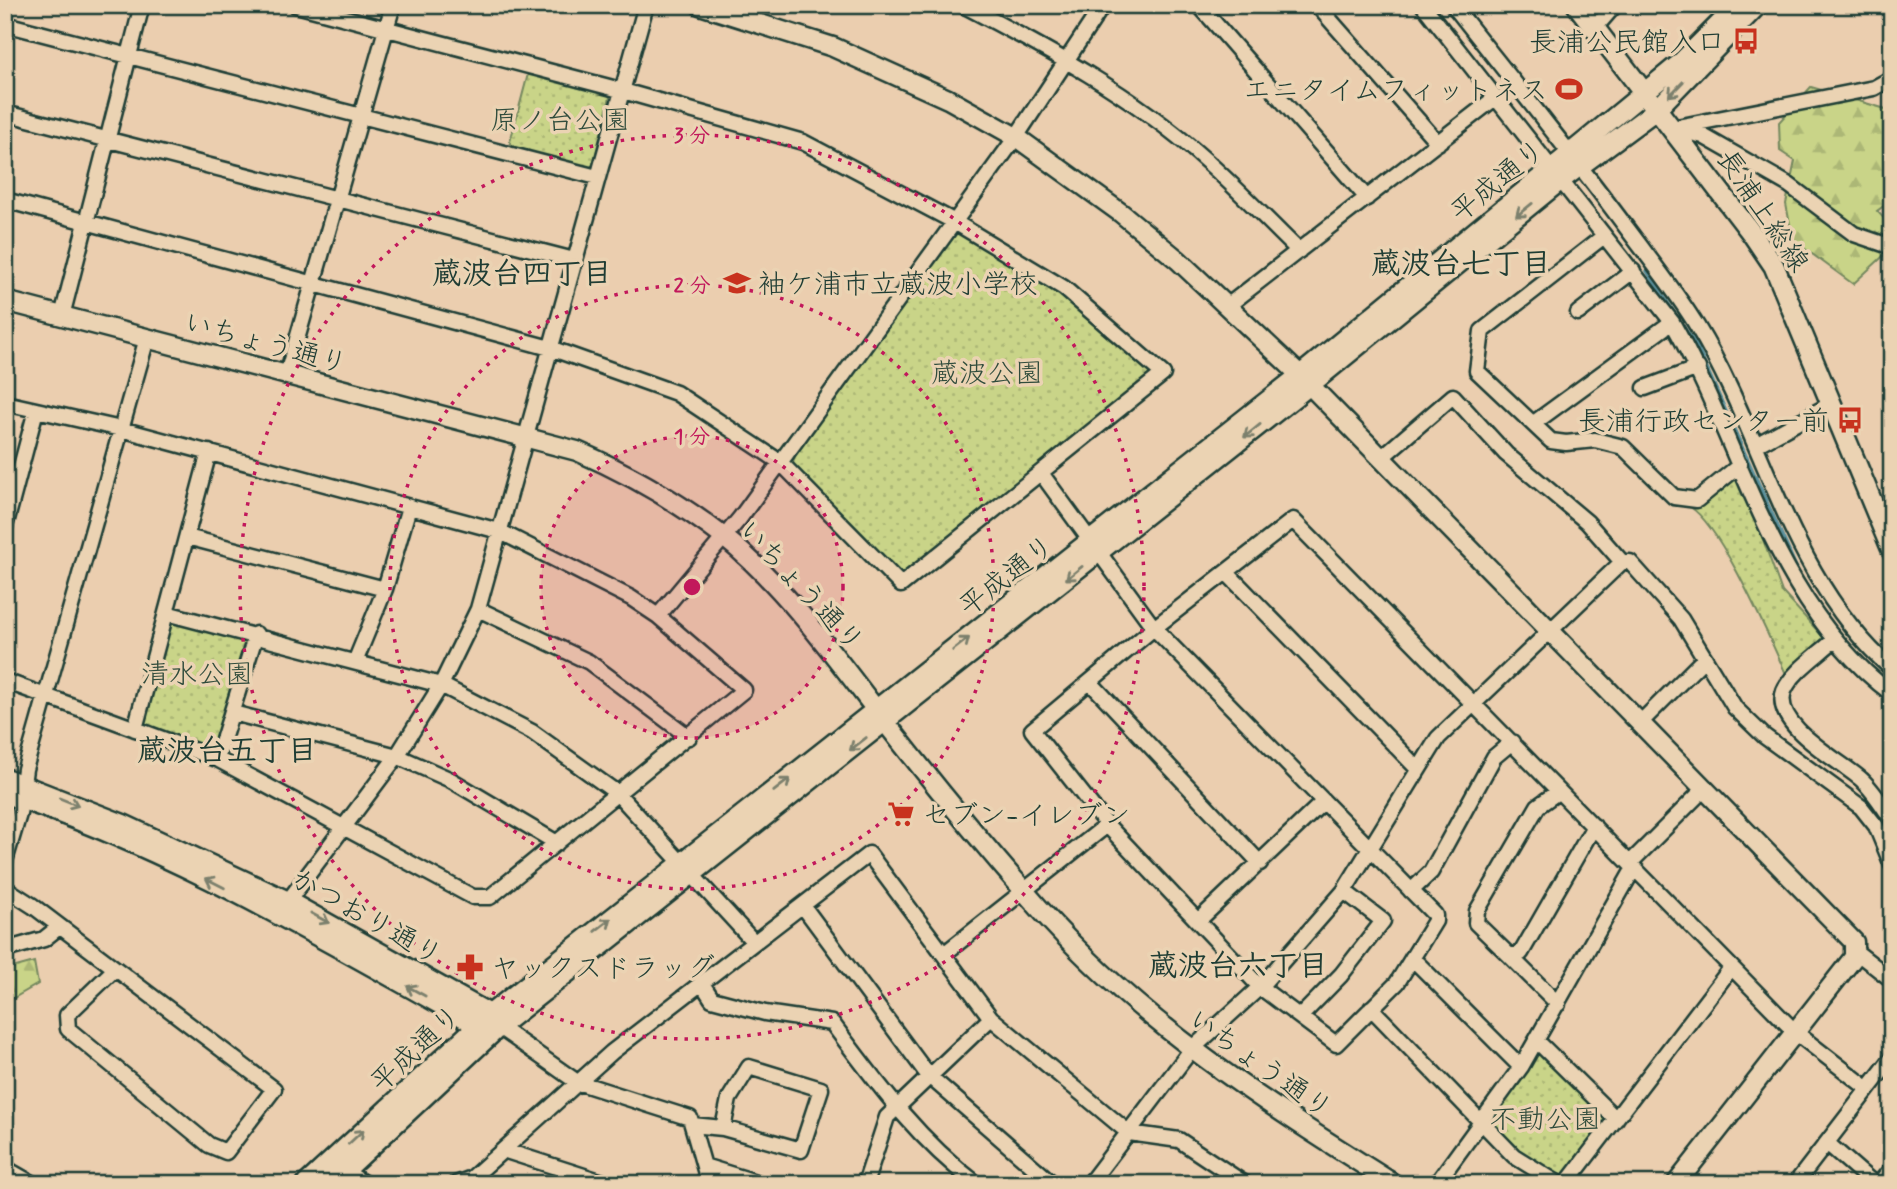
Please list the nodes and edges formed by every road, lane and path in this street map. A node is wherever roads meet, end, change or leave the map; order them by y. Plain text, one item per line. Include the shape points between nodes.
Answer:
1 (142, 5) edge
2 (296, 5) edge
3 (393, 5) edge
4 (646, 5) edge
5 (700, 5) edge
6 (963, 5) edge
7 (1103, 5) edge
8 (1199, 5) edge
9 (1317, 5) edge
10 (1423, 5) edge
11 (1453, 5) edge
12 (1577, 5) edge
13 (1615, 5) edge
14 (1738, 5) edge
15 (1758, 5) edge
16 (5, 24) edge
17 (387, 28) junction
18 (1595, 28) junction
19 (129, 56) junction
20 (1067, 59) junction
21 (1892, 78) edge
22 (620, 90) junction
23 (1643, 93) junction
24 (1495, 98) junction
25 (1657, 110) junction
26 (5, 113) edge
27 (359, 115) junction
28 (1672, 128) junction
29 (1016, 137) junction
30 (109, 139) junction
31 (1438, 143) junction
32 (1576, 160) junction
33 (1555, 176) junction
34 (597, 177) junction
35 (336, 198) junction
36 (1367, 198) junction
37 (5, 200) edge
38 (953, 221) junction
39 (87, 223) junction
40 (1604, 236) junction
41 (1892, 247) edge
42 (1299, 251) junction
43 (574, 260) junction
44 (1633, 271) junction
45 (312, 284) junction
46 (5, 301) edge
47 (1226, 307) junction
48 (1578, 313) dead end
49 (62, 316) junction
50 (1672, 322) junction
51 (147, 338) junction
52 (550, 348) junction
53 (1698, 368) junction
54 (287, 374) junction
55 (1305, 380) junction
56 (1645, 388) dead end
57 (1833, 403) junction
58 (5, 404) edge
59 (36, 410) junction
60 (1534, 423) junction
61 (121, 429) junction
62 (524, 437) junction
63 (1753, 440) junction
64 (1730, 444) junction
65 (209, 452) junction
66 (1381, 458) junction
67 (780, 463) junction
68 (1740, 465) junction
69 (1041, 472) junction
70 (10, 491) edge
71 (409, 507) junction
72 (5, 527) edge
73 (499, 531) junction
74 (187, 537) junction
75 (724, 538) junction
76 (1096, 546) junction
77 (1892, 550) edge
78 (1622, 562) junction
79 (1227, 573) junction
80 (385, 589) junction
81 (478, 609) junction
82 (166, 613) junction
83 (658, 616) junction
84 (1154, 628) junction
85 (1551, 632) junction
86 (256, 634) junction
87 (1833, 641) junction
88 (1705, 658) junction
89 (355, 662) junction
90 (1892, 669) edge
91 (5, 681) edge
92 (1090, 682) junction
93 (441, 685) junction
94 (1892, 694) edge
95 (47, 695) junction
96 (1472, 702) junction
97 (233, 713) junction
98 (882, 716) junction
99 (1640, 723) junction
100 (135, 729) junction
101 (689, 737) junction
102 (1512, 743) junction
103 (397, 756) junction
104 (217, 760) junction
105 (1417, 768) junction
106 (13, 789) edge
107 (1703, 790) junction
108 (1559, 791) junction
109 (617, 793) junction
110 (1324, 802) junction
111 (1892, 820) edge
112 (1107, 825) junction
113 (1594, 826) junction
114 (343, 828) junction
115 (558, 843) junction
116 (1369, 850) junction
117 (5, 861) edge
118 (1260, 863) junction
119 (1892, 865) edge
120 (1632, 866) junction
121 (686, 870) junction
122 (5, 888) edge
123 (1025, 891) junction
124 (1344, 891) junction
125 (1410, 891) junction
126 (803, 906) junction
127 (283, 908) junction
128 (1198, 921) junction
129 (59, 927) junction
130 (753, 941) junction
131 (5, 950) edge
132 (1855, 951) junction
133 (944, 954) junction
134 (1510, 956) junction
135 (1412, 958) junction
136 (1731, 968) junction
137 (115, 969) junction
138 (1892, 980) edge
139 (701, 982) junction
140 (1260, 987) junction
141 (1558, 1004) junction
142 (1371, 1009) junction
143 (1301, 1016) junction
144 (991, 1018) junction
145 (489, 1022) junction
146 (1796, 1032) junction
147 (1537, 1041) junction
148 (1191, 1050) junction
149 (1892, 1058) edge
150 (1521, 1067) junction
151 (928, 1074) junction
152 (1886, 1077) edge
153 (577, 1082) junction
154 (1867, 1088) junction
155 (896, 1107) junction
156 (1616, 1119) junction
157 (1480, 1120) junction
158 (692, 1125) junction
159 (723, 1128) junction
160 (1129, 1133) junction
161 (1827, 1143) junction
162 (503, 1150) junction
163 (706, 1167) junction
164 (5, 1168) edge
165 (1892, 1168) edge
166 (345, 1171) junction
167 (33, 1184) edge
168 (306, 1184) edge
169 (331, 1184) edge
170 (365, 1184) edge
171 (456, 1184) edge
172 (609, 1184) edge
173 (709, 1184) edge
174 (762, 1184) edge
175 (865, 1184) edge
176 (977, 1184) edge
177 (1053, 1184) edge
178 (1089, 1184) edge
179 (1245, 1184) edge
180 (1394, 1184) edge
181 (1436, 1184) edge
182 (1559, 1184) edge
183 (1566, 1184) edge
184 (1676, 1184) edge
185 (1795, 1184) edge
186 (1877, 1184) edge

1 - 19 street
2 - 17 street
3 - 17 street
4 - 22 street
5 - 29 street via 833,47 948,99
6 - 20 street
7 - 20 street
8 - 36 street
9 - 31 street
10 - 24 street
11 - 32 street
12 - 18 main road, 長浦上総線
13 - 18 street
14 - 23 street, 平成通り
15 -> 25 street, 平成通り
16 - 19 street
17 - 22 street
17 - 27 street
18 - 23 main road, 長浦上総線
19 - 27 street
19 - 30 street
20 - 29 street
20 - 42 street via 1201,156
21 - 28 street via 1874,88
22 - 34 street
22 - 38 street via 803,142
23 - 25 main road, 長浦上総線
23 - 32 street, 平成通り
24 - 31 street
24 - 33 street
25 - 28 main road, 長浦上総線
25 - 32 street, 平成通り
26 - 30 street
27 - 34 street
27 - 35 street
28 - 41 street via 1703,136 1789,185 1854,234
28 - 57 main road, 長浦上総線 via 1774,266
29 - 38 street
29 - 47 street via 1121,213
30 - 35 street
30 - 39 street
31 - 36 street
32 - 33 street, 平成通り
32 - 63 street via 1698,327
33 - 40 street
33 - 55 street, 平成通り
34 - 43 street
35 - 43 street
35 - 45 street
36 - 42 street
37 - 39 street
38 - 67 street
38 - 69 street via 1064,288 1163,374
39 - 45 street
39 - 49 street
40 - 44 street
40 - 60 street via 1482,331 1477,371
42 - 47 street
43 - 52 street
44 - 48 street
44 - 50 street
45 - 52 street
45 - 54 street
46 - 49 street, いちょう通り
47 - 55 street
49 - 51 street, いちょう通り
50 - 53 street
50 - 60 street
51 - 54 street, いちょう通り
51 - 61 street
52 - 62 street
52 - 67 street via 676,393
53 - 56 street
53 - 64 street
54 - 62 street, いちょう通り
55 - 66 street
55 - 76 street, 平成通り
57 - 63 street
57 - 77 main road, 長浦上総線
58 - 59 street
59 - 61 street
59 - 70 street
60 - 68 street via 1558,443 1595,440 1623,447 1674,497 1697,500
61 - 65 street
61 - 95 street
62 - 73 street
62 - 75 street, いちょう通り via 620,469
63 - 64 street
63 - 90 street via 1815,577 1851,628
64 - 68 street
65 - 71 street
65 - 74 street
66 - 78 street via 1453,396 1506,454 1587,522
66 - 85 street
67 - 69 street via 901,585
67 - 75 street
68 - 87 street via 1795,584
69 - 76 street
70 - 72 street
71 - 73 street
71 - 80 street
73 - 81 street
73 - 83 street
74 - 80 street
74 - 82 street
75 - 83 street
75 - 98 street, いちょう通り via 814,631
76 - 84 street
76 - 98 street, 平成通り
78 - 85 street
78 - 88 street via 1630,562 1681,619
79 - 84 street
79 - 96 street via 1293,520
79 - 105 street
80 - 89 street
81 - 93 street
81 - 101 street via 589,662
82 - 86 street
82 - 100 street
83 - 101 street via 744,690
84 - 92 street
84 - 110 street
85 - 96 street
85 - 99 street
86 - 89 street
86 - 97 street
87 - 94 street
87 - 111 street via 1793,679 1782,702 1790,721 1820,751 1861,779
88 - 99 street
88 - 119 street via 1735,708 1764,736 1861,807 1876,826
89 - 93 street
91 - 95 street
92 - 112 street via 1032,730
92 - 118 street
93 - 103 street
93 - 109 street via 532,732
95 - 100 street
95 - 106 street
96 - 102 street
96 - 105 street
97 - 103 street
97 - 104 street
98 - 121 street, 平成通り
98 - 123 street, いちょう通り
99 - 107 street
100 - 104 street
101 - 109 street
102 - 108 street
102 - 125 street via 1494,757 1431,872
103 - 114 street
103 - 115 street via 451,780
104 - 114 street
105 - 116 street
106 - 117 street
106 - 127 street, かつおり通り via 124,824
107 - 120 street
107 - 132 street via 1854,942
108 - 113 street
108 - 134 street via 1538,806 1477,911 1476,923
109 - 115 street
109 - 121 street
110 - 116 street
110 - 118 street
112 - 123 street
112 - 128 street
113 - 120 street
113 - 134 street via 1521,953
114 - 115 street via 482,899
114 - 127 street
116 - 124 street
116 - 125 street
118 - 128 street
120 - 136 street
120 - 141 street
121 - 130 street
121 - 145 street, 平成通り
122 - 129 street
123 - 133 street
123 - 148 street, いちょう通り via 1116,986
124 - 140 street
124 - 143 street via 1383,921
125 - 135 street via 1435,921
126 - 130 street
126 - 133 street via 869,854
126 - 151 street
127 - 145 street, かつおり通り
128 - 140 street
129 - 131 street via 44,939
129 - 137 street
130 - 139 street
132 - 138 street
132 - 146 street
133 - 144 street
134 - 141 street
135 - 142 street via 1397,983
135 - 150 street
136 - 146 street
136 - 156 street
137 - 137 street via 274,1088 226,1152 209,1145 68,1028 67,1015
139 - 153 street
139 - 155 street via 712,999 832,1023
140 - 143 street
140 - 148 street
141 - 147 street
142 - 143 street via 1336,1044
142 - 157 street
144 - 151 street
144 - 160 street
145 - 153 street
145 - 166 street, 平成通り
168 -> 145 street, 平成通り
146 - 154 street
146 - 184 street
147 - 150 street
147 - 156 street
148 - 160 street
148 - 180 street, いちょう通り via 1256,1098
149 - 152 street
150 - 157 street
151 - 155 street
151 - 177 street
152 - 154 street
153 - 158 street via 690,1118
153 - 162 street
154 - 161 street
155 - 175 street via 883,1125
155 - 176 street via 951,1165
156 - 183 street
157 - 181 street
157 - 182 street via 1514,1156
158 - 159 street
158 - 163 street
159 - 159 street via 801,1150 821,1089 750,1067 729,1099
160 - 178 street
160 - 179 street via 1179,1140
161 - 185 street
161 - 186 street
162 - 171 street via 472,1178
162 - 172 street
163 - 173 street
163 - 174 street
164 - 167 street
165 - 186 street
166 - 169 street, 平成通り
166 - 170 street

